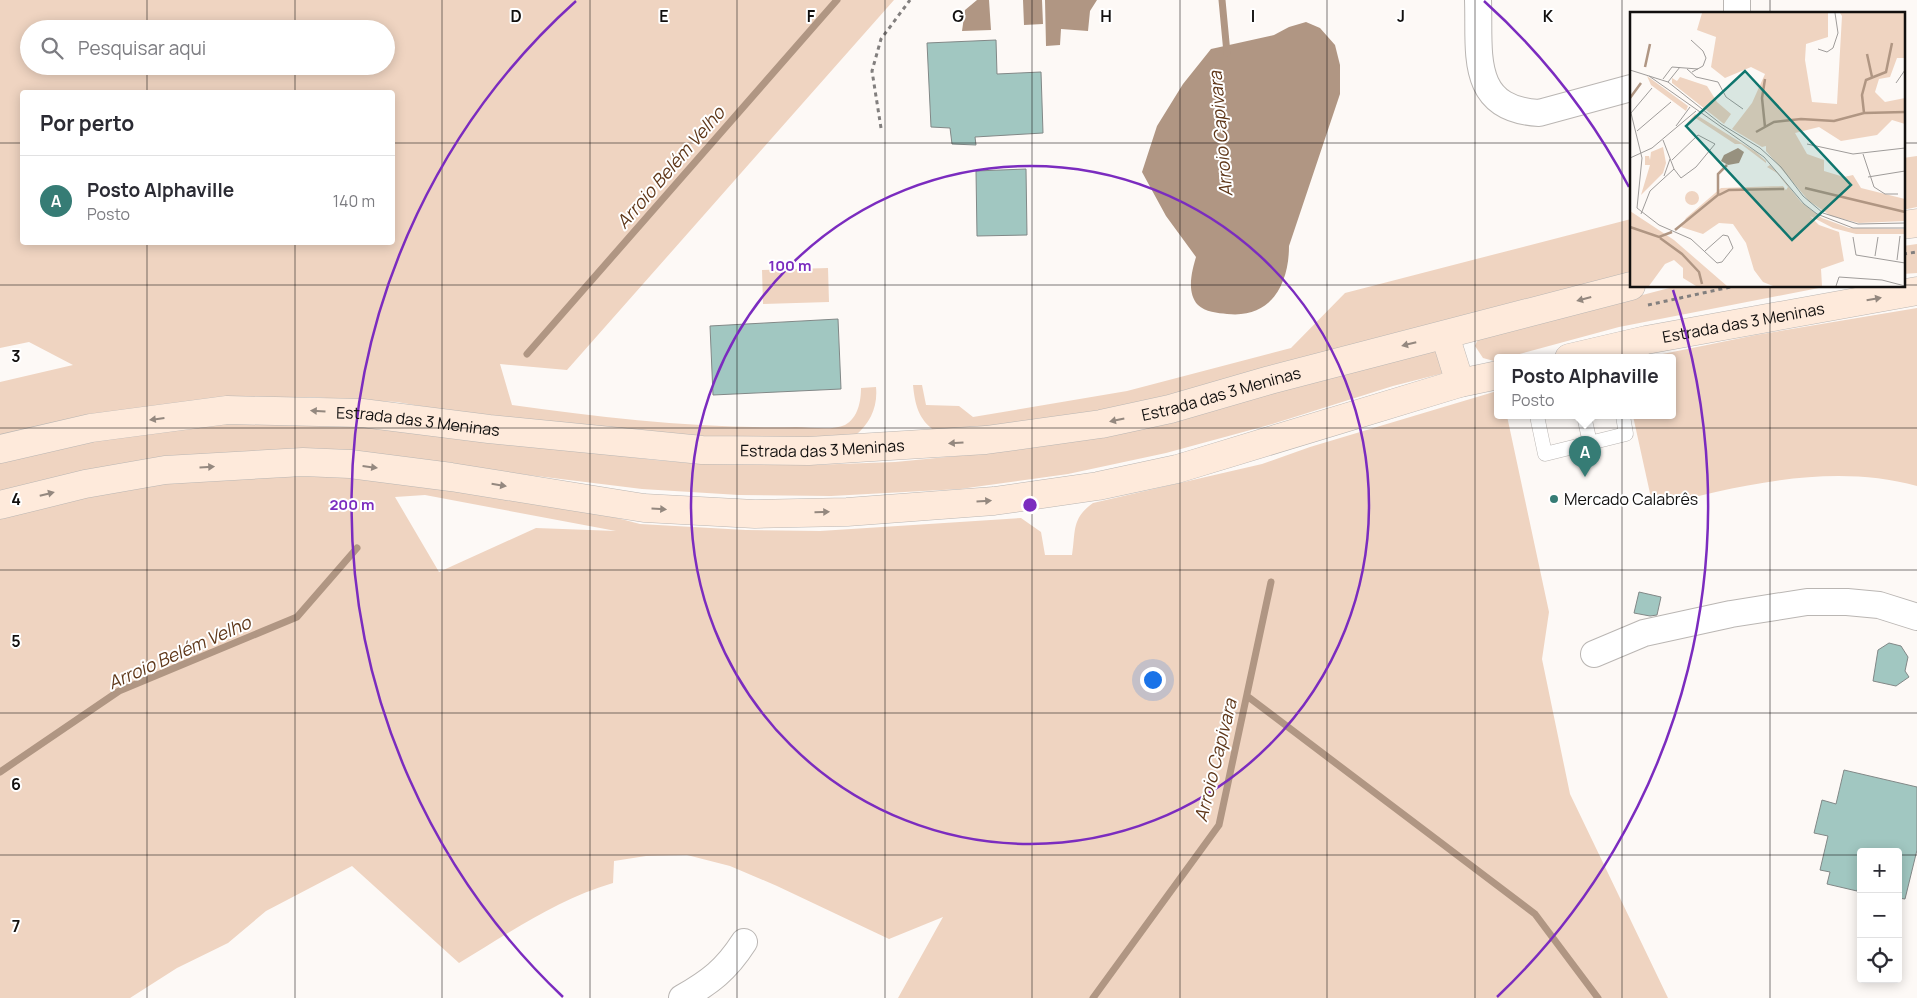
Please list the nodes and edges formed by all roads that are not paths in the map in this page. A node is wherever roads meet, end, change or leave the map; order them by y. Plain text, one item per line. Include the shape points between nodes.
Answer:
1 (1478, 0) edge
2 (1630, 88) edge
3 (1917, 223) edge
4 (1904, 225) edge
5 (1630, 286) edge
6 (1917, 291) edge
7 (1843, 295) edge
8 (1445, 335) junction
9 (1611, 353) edge
10 (1494, 376) edge
11 (1460, 384) junction
12 (1538, 419) edge
13 (1585, 419) edge
14 (1624, 419) edge
15 (1590, 443) junction
16 (0, 449) edge
17 (0, 505) edge
18 (1917, 617) edge
19 (1594, 654) dead end
20 (744, 942) dead end
21 (682, 998) edge

1 - 2 street via 1481,76 1499,101 1525,112 1539,113
3 - 4 main road
5 -> 8 main road, Estrada das 3 Meninas
7 -> 6 main road, Estrada das 3 Meninas
7 - 9 main road, Estrada das 3 Meninas
8 - 11 main road
8 -> 16 main road, Estrada das 3 Meninas via 1170,409 1101,424 986,440 818,451 702,450 362,413 227,410 91,428
10 - 11 main road
17 -> 11 main road via 85,484 165,470 303,462 350,464 451,477 644,508 755,514 846,512 994,501 1098,486 1177,469
12 - 15 lane via 1545,454
13 - 15 lane
14 - 15 lane via 1626,434
18 - 19 street via 1879,605 1807,602 1644,633
20 - 21 street via 730,964 708,983

